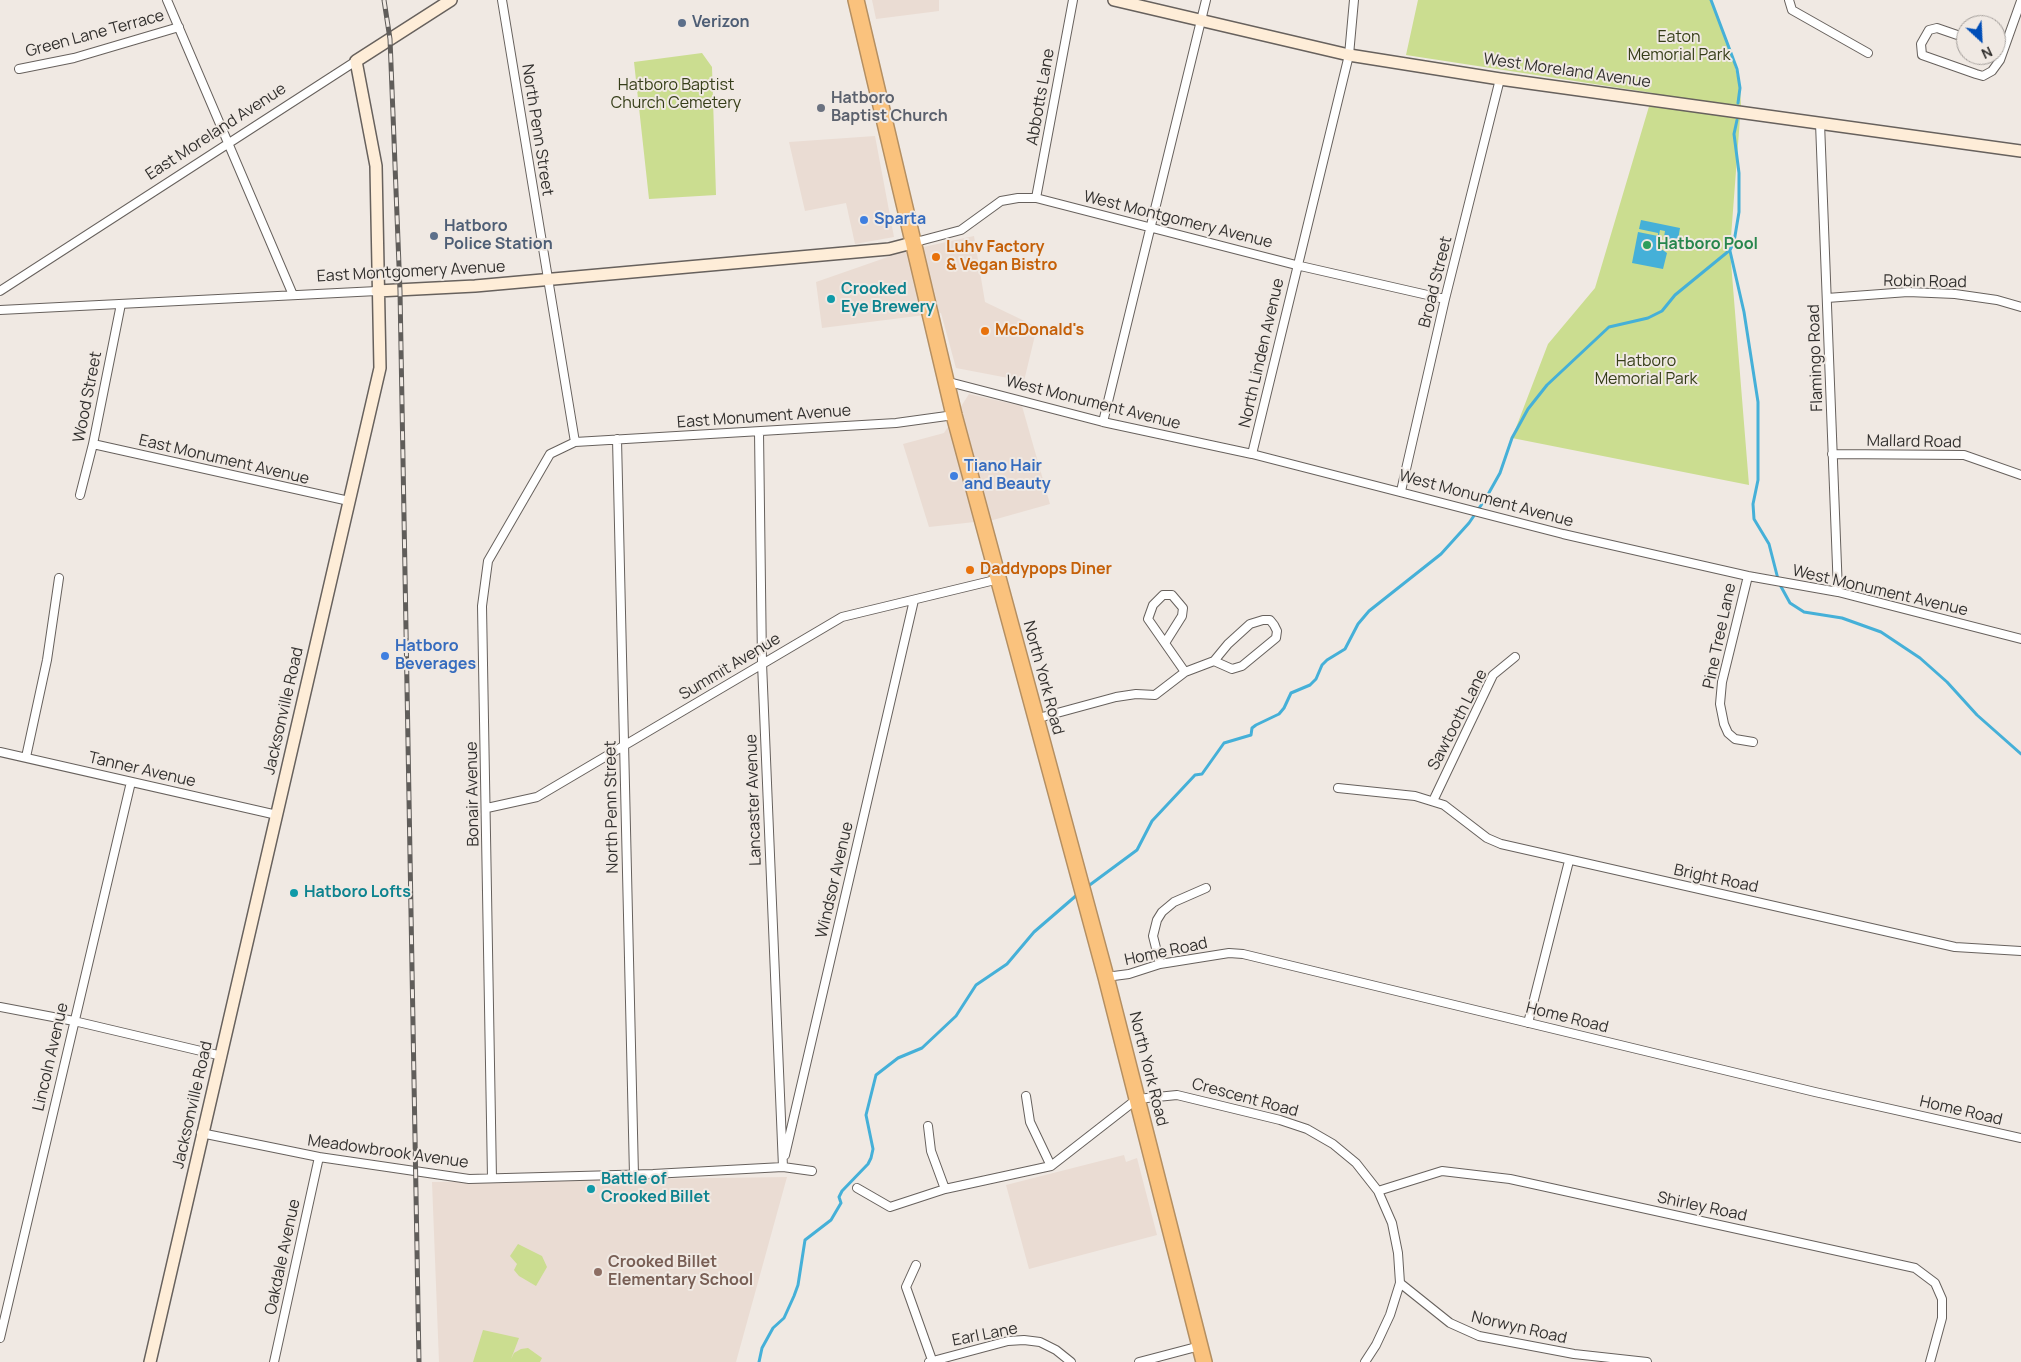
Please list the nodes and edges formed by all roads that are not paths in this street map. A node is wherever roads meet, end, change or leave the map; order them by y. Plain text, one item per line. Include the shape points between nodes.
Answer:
1 (167, 0) edge
2 (450, 0) edge
3 (502, 0) edge
4 (856, 0) edge
5 (1073, 0) edge
6 (1114, 0) edge
7 (1206, 0) edge
8 (1354, 0) edge
9 (1789, 0) edge
10 (2021, 1) edge
11 (1202, 21) junction
12 (179, 26) junction
13 (2006, 34) edge
14 (1956, 35) edge
15 (1868, 53) dead end
16 (1349, 55) junction
17 (356, 61) junction
18 (1996, 65) edge
19 (19, 69) dead end
20 (1500, 79) junction
21 (1820, 123) junction
22 (229, 143) junction
23 (2021, 152) edge
24 (1036, 198) junction
25 (1149, 227) junction
26 (912, 242) junction
27 (1296, 265) junction
28 (548, 279) junction
29 (0, 291) edge
30 (377, 291) junction
31 (293, 295) junction
32 (1827, 298) junction
33 (1445, 299) junction
34 (121, 304) junction
35 (2021, 307) edge
36 (0, 310) edge
37 (945, 380) junction
38 (954, 416) junction
39 (1103, 422) junction
40 (759, 432) junction
41 (617, 439) junction
42 (575, 442) junction
43 (93, 444) junction
44 (1252, 454) junction
45 (1832, 454) junction
46 (2021, 475) edge
47 (1401, 492) junction
48 (80, 495) dead end
49 (350, 501) junction
50 (1748, 576) junction
51 (59, 578) dead end
52 (999, 579) junction
53 (1838, 592) junction
54 (914, 600) junction
55 (2021, 640) edge
56 (1165, 643) junction
57 (1515, 657) dead end
58 (1214, 661) junction
59 (762, 663) junction
60 (1185, 672) junction
61 (1035, 719) junction
62 (1753, 742) dead end
63 (625, 746) junction
64 (0, 752) edge
65 (26, 757) junction
66 (131, 782) junction
67 (1338, 788) dead end
68 (1433, 801) junction
69 (487, 808) junction
70 (277, 815) junction
71 (1569, 861) junction
72 (1206, 888) dead end
73 (2021, 951) edge
74 (1160, 964) junction
75 (1106, 977) junction
76 (0, 1007) edge
77 (74, 1021) junction
78 (1528, 1022) junction
79 (222, 1056) junction
80 (1026, 1096) dead end
81 (1137, 1099) junction
82 (928, 1126) dead end
83 (201, 1133) junction
84 (2021, 1138) edge
85 (319, 1157) junction
86 (1051, 1166) junction
87 (783, 1167) junction
88 (812, 1171) dead end
89 (634, 1175) junction
90 (492, 1178) junction
91 (857, 1188) dead end
92 (945, 1190) junction
93 (1378, 1191) junction
94 (916, 1265) dead end
95 (1400, 1283) junction
96 (0, 1338) edge
97 (1200, 1346) junction
98 (930, 1361) edge
99 (150, 1362) edge
100 (274, 1362) edge
101 (1071, 1362) edge
102 (1140, 1362) edge
103 (1204, 1362) edge
104 (1365, 1362) edge
105 (1647, 1362) edge
106 (1930, 1362) edge

1 - 12 street
2 - 17 main road, East Moreland Avenue
3 - 28 street, North Penn Street
4 - 26 highway, North York Road
5 - 24 street, Abbotts Lane
6 - 11 main road, West Moreland Avenue
7 - 11 street
8 - 16 street, North Linden Avenue
9 - 15 street via 1792,10
10 - 13 street
11 - 16 main road, West Moreland Avenue
11 - 25 street
12 - 19 street, Green Lane Terrace via 74,58
12 - 22 street
14 - 18 street via 1937,28 1929,30 1921,44 1922,56 1983,76
16 - 20 main road, West Moreland Avenue
16 - 27 street, North Linden Avenue
17 - 22 street, East Moreland Avenue
17 - 30 main road, Jacksonville Road via 376,166
20 - 21 main road, West Moreland Avenue
20 - 33 street, Broad Street
21 - 23 main road, West Moreland Avenue
21 - 32 street, Flamingo Road
22 - 29 street, East Moreland Avenue
22 - 31 street
24 - 25 street, West Montgomery Avenue
24 - 26 street, West Montgomery Avenue via 1002,201 961,230
25 - 27 street, West Montgomery Avenue
25 - 39 street
26 - 28 main road, East Montgomery Avenue via 889,249
26 - 37 highway, North York Road
27 - 33 street, West Montgomery Avenue
27 - 44 street, North Linden Avenue
28 - 30 main road, East Montgomery Avenue
28 - 42 street, North Penn Street
30 - 31 street, East Montgomery Avenue
30 - 49 main road, Jacksonville Road via 380,368
31 - 34 street, East Montgomery Avenue
32 - 35 street, Robin Road via 1908,292 1955,294
32 - 45 street, Flamingo Road
33 - 47 street, Broad Street
34 - 36 street, East Montgomery Avenue
34 - 43 street, Wood Street
37 - 38 highway, North York Road
37 - 39 street, West Monument Avenue
38 - 40 street, East Monument Avenue via 916,422
38 - 52 highway, North York Road
39 - 44 street, West Monument Avenue
40 - 41 street, East Monument Avenue
40 - 59 street, Lancaster Avenue
41 - 42 street, East Monument Avenue
41 - 63 street, North Penn Street
42 - 69 street, Bonair Avenue via 550,454 488,561 482,606
43 - 48 street, Wood Street
43 - 49 street, East Monument Avenue
44 - 47 street, West Monument Avenue
45 - 46 street, Mallard Road via 1964,454
45 - 53 street, Flamingo Road
47 - 50 street, West Monument Avenue via 1562,534
49 - 70 main road, Jacksonville Road
50 - 53 street, West Monument Avenue
50 - 62 street, Pine Tree Lane via 1722,682 1720,704 1728,733 1736,739
51 - 65 street via 47,660
52 - 54 street, Summit Avenue
52 - 61 highway, North York Road
53 - 55 street, West Monument Avenue
54 - 59 street, Summit Avenue via 842,617
54 - 87 street, Windsor Avenue
56 - 56 street via 1148,619 1153,605 1164,595 1172,596 1183,608 1182,616
56 - 60 street
57 - 68 street, Sawtooth Lane via 1493,675
58 - 58 street via 1250,624 1263,620 1274,624 1276,638 1242,666 1232,669
58 - 60 street
59 - 63 street, Summit Avenue
59 - 87 street, Lancaster Avenue
60 - 61 street via 1156,696 1116,697
61 - 75 highway, North York Road
63 - 69 street, Summit Avenue via 538,797
63 - 89 street, North Penn Street
64 - 65 street, Tanner Avenue
65 - 66 street, Tanner Avenue
66 - 70 street, Tanner Avenue
66 - 77 street, Lincoln Avenue
67 - 68 street, Bright Road via 1415,796
68 - 71 street, Bright Road via 1444,804 1487,838
69 - 90 street, Bonair Avenue
70 - 79 main road, Jacksonville Road
71 - 73 street, Bright Road via 1955,947
71 - 78 street
72 - 74 street via 1174,902 1157,920 1153,936
74 - 75 street, Home Road
74 - 78 street, Home Road via 1229,953 1243,954
75 - 81 highway, North York Road
76 - 77 street
77 - 79 street
77 - 96 street, Lincoln Avenue
78 - 84 street, Home Road via 1806,1090
79 - 83 main road, Jacksonville Road
80 - 86 street via 1030,1122
81 - 86 street
81 - 93 street, Crescent Road via 1177,1095 1307,1129 1356,1163
81 - 97 highway, North York Road
82 - 92 street via 931,1151
83 - 85 street, Meadowbrook Avenue
83 - 99 main road, Jacksonville Road
85 - 90 street, Meadowbrook Avenue via 438,1176
85 - 100 street, Oakdale Avenue
86 - 92 street
87 - 88 street, Meadowbrook Avenue
87 - 89 street, Meadowbrook Avenue
89 - 90 street, Meadowbrook Avenue
91 - 92 street via 890,1207
93 - 95 street, Crescent Road via 1392,1223
93 - 106 street, Shirley Road via 1442,1171 1510,1179 1915,1268 1930,1277 1942,1299 1942,1318
94 - 98 street via 906,1287
95 - 104 street, Crescent Road via 1387,1322
95 - 105 street, Norwyn Road via 1450,1323 1479,1336 1574,1354
97 - 102 street
97 - 103 highway, North York Road
98 - 101 street, Earl Lane via 1008,1341 1024,1340 1040,1342

